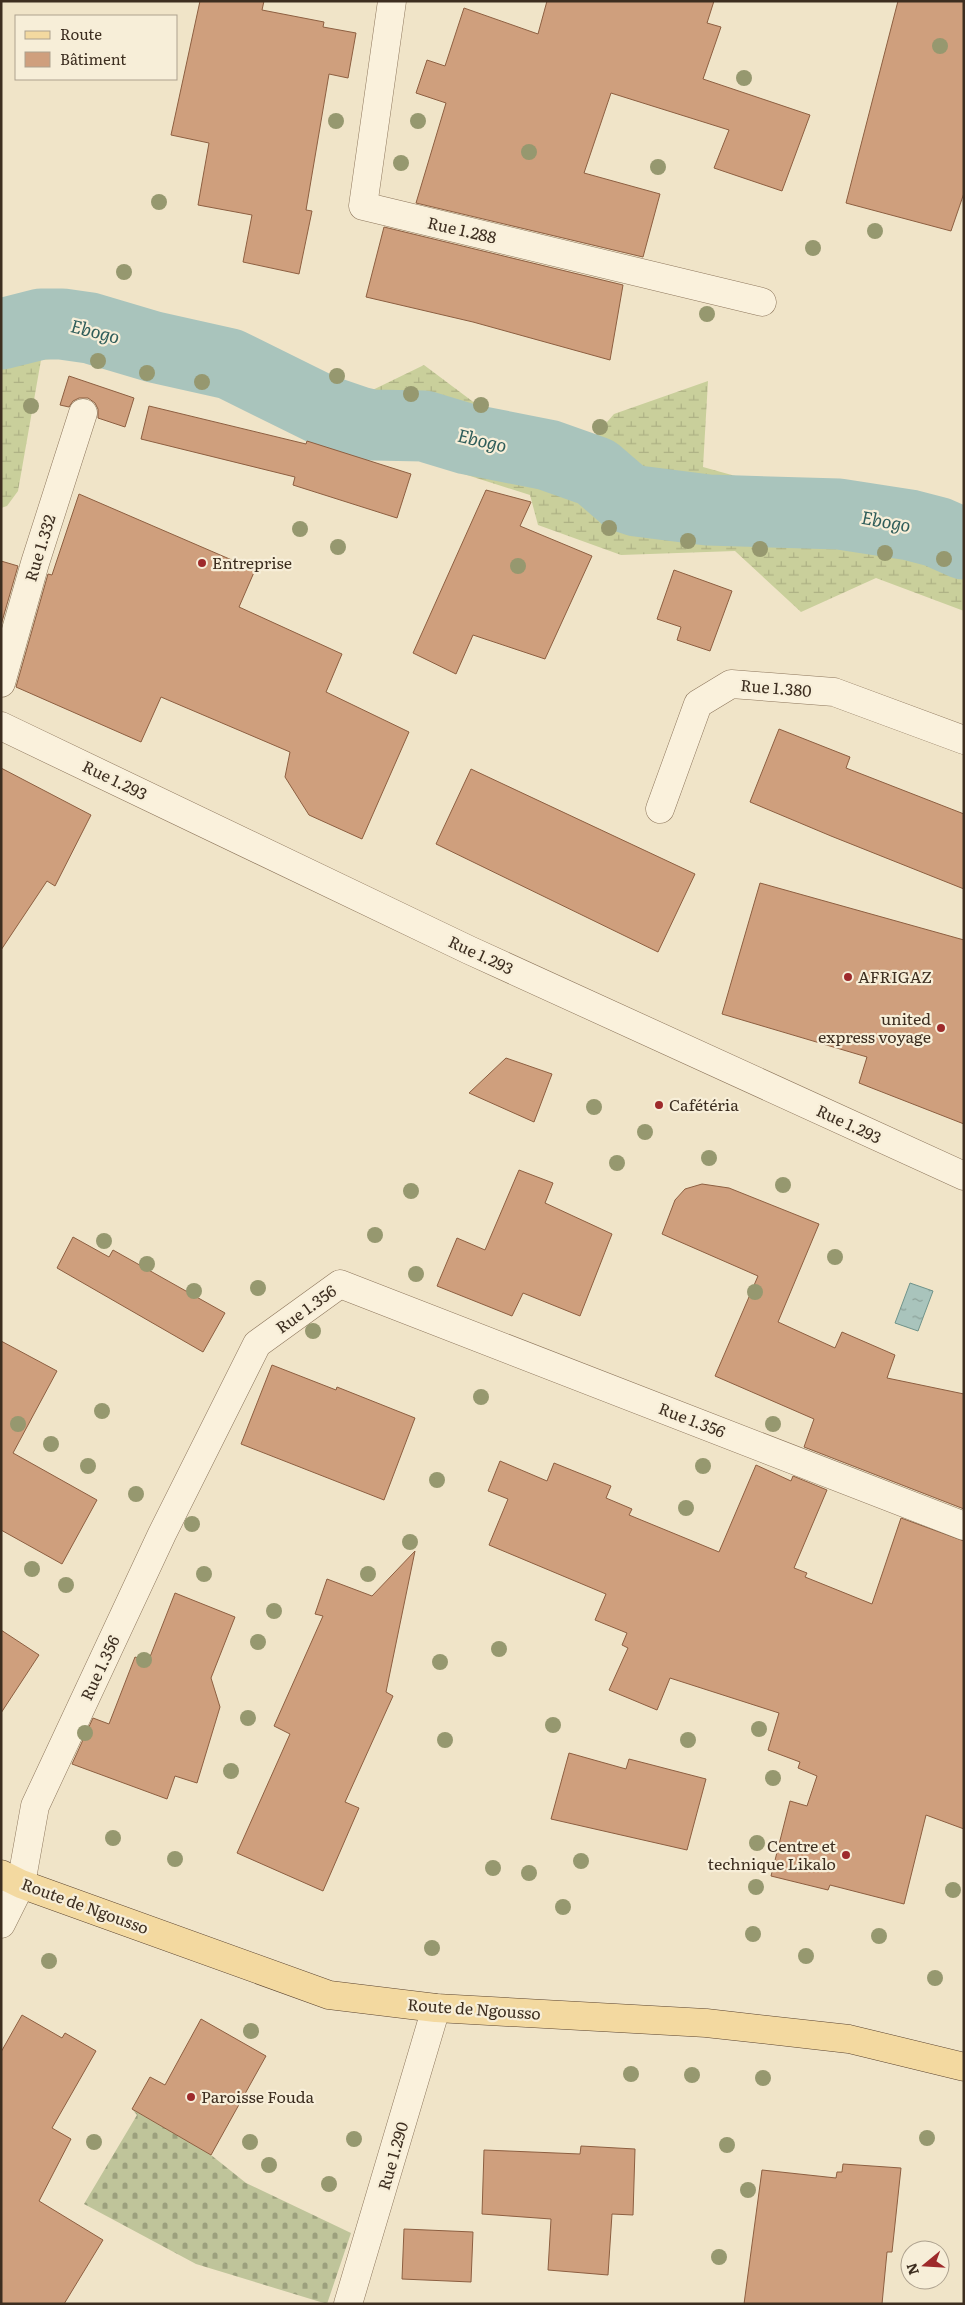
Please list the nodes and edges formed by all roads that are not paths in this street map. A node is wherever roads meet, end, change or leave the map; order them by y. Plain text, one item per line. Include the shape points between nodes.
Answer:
1 (392, 1) edge
2 (762, 302) dead end
3 (82, 413) dead end
4 (1, 683) edge
5 (1, 726) edge
6 (964, 740) edge
7 (660, 810) dead end
8 (964, 1176) edge
9 (964, 1526) edge
10 (11, 1879) edge
11 (1, 1924) edge
12 (436, 2008) junction
13 (964, 2067) edge
14 (348, 2304) edge

1 - 2 street, Rue 1.288 via 363,206
3 - 4 street, Rue 1.332
5 - 8 street, Rue 1.293 via 469,950
6 - 7 street, Rue 1.380 via 834,692 732,684 698,704
9 - 10 street, Rue 1.356 via 340,1284 257,1344 162,1534 35,1806
10 - 11 street
10 - 12 main road, Route de Ngousso via 329,1995
12 - 13 main road, Route de Ngousso via 716,2024 849,2039
12 - 14 street, Rue 1.290

